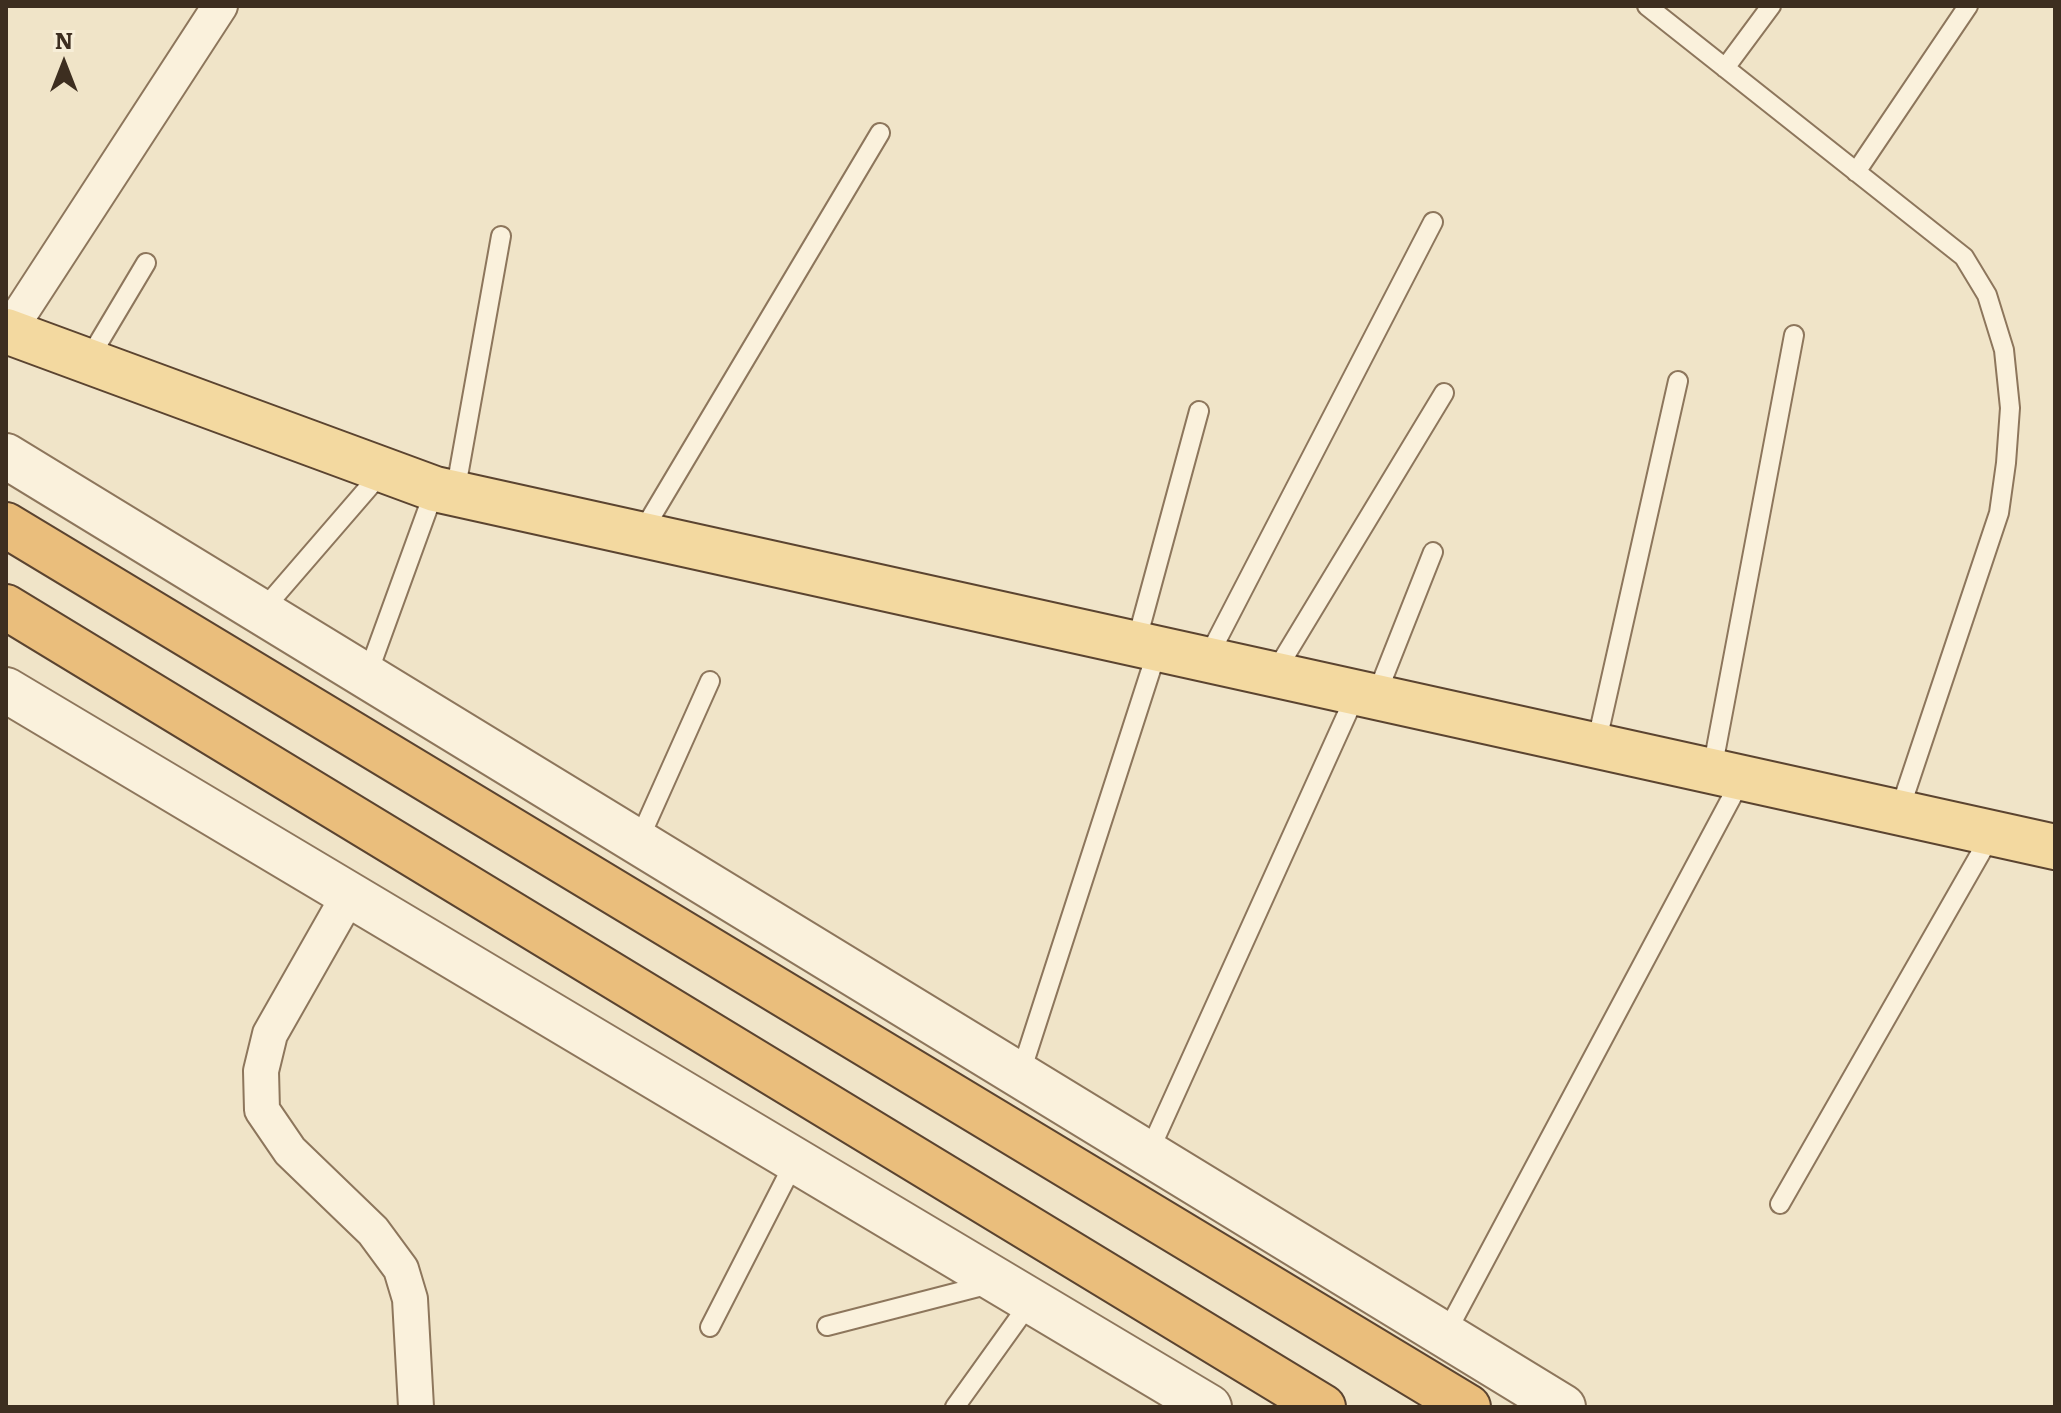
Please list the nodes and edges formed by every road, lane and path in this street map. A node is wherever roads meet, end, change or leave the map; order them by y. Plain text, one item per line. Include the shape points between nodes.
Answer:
1 (220, 6) edge
2 (1647, 6) edge
3 (1771, 6) edge
4 (1968, 6) edge
5 (1725, 68) junction
6 (880, 133) dead end
7 (1856, 172) junction
8 (1433, 222) dead end
9 (501, 236) dead end
10 (146, 263) dead end
11 (7, 332) edge
12 (1794, 335) dead end
13 (87, 362) junction
14 (1678, 381) dead end
15 (1444, 393) dead end
16 (1199, 411) dead end
17 (6, 456) edge
18 (383, 471) junction
19 (445, 491) junction
20 (6, 525) edge
21 (641, 534) junction
22 (1433, 552) dead end
23 (6, 607) edge
24 (261, 612) junction
25 (1147, 646) junction
26 (1207, 659) junction
27 (1274, 674) junction
28 (367, 676) junction
29 (710, 681) dead end
30 (6, 690) edge
31 (1366, 694) junction
32 (1596, 745) junction
33 (1727, 774) junction
34 (1899, 812) junction
35 (1992, 833) junction
36 (638, 842) junction
37 (2055, 847) edge
38 (349, 895) junction
39 (1020, 1075) junction
40 (1148, 1154) junction
41 (795, 1161) junction
42 (1780, 1204) dead end
43 (1014, 1291) junction
44 (827, 1326) dead end
45 (710, 1327) dead end
46 (1445, 1335) junction
47 (416, 1407) edge
48 (955, 1407) edge
49 (1209, 1407) edge
50 (1323, 1407) edge
51 (1468, 1407) edge
52 (1563, 1407) edge

1 - 11 street
2 - 5 lane
3 - 5 lane
4 - 7 lane
5 - 7 lane
6 - 21 lane
7 - 34 lane via 1964,257 1987,295 2004,350 2010,408 1999,513
8 - 26 lane
9 - 19 lane
10 - 13 lane
11 - 13 main road
12 - 33 lane
13 - 18 main road
14 - 32 lane
15 - 27 lane
16 - 25 lane
17 - 24 street
18 - 19 main road
18 - 24 lane
19 - 21 main road
19 - 28 lane
20 - 51 highway
21 - 25 main road
22 - 31 lane
23 - 50 highway
24 - 28 street
25 - 26 main road
25 - 39 lane
26 - 27 main road
27 - 31 main road
28 - 36 street
29 - 36 lane
30 - 38 street
31 - 32 main road
31 - 40 lane
32 - 33 main road
33 - 34 main road
33 - 46 lane
34 - 35 main road
35 - 37 main road
35 - 42 lane
36 - 39 street
38 - 41 street
38 - 47 street via 270,1034 261,1071 262,1110 290,1151 373,1231 401,1269 410,1299
39 - 40 street
40 - 46 street
41 - 43 street
41 - 45 lane
43 - 44 lane
43 - 48 lane
43 - 49 street
46 - 52 street

